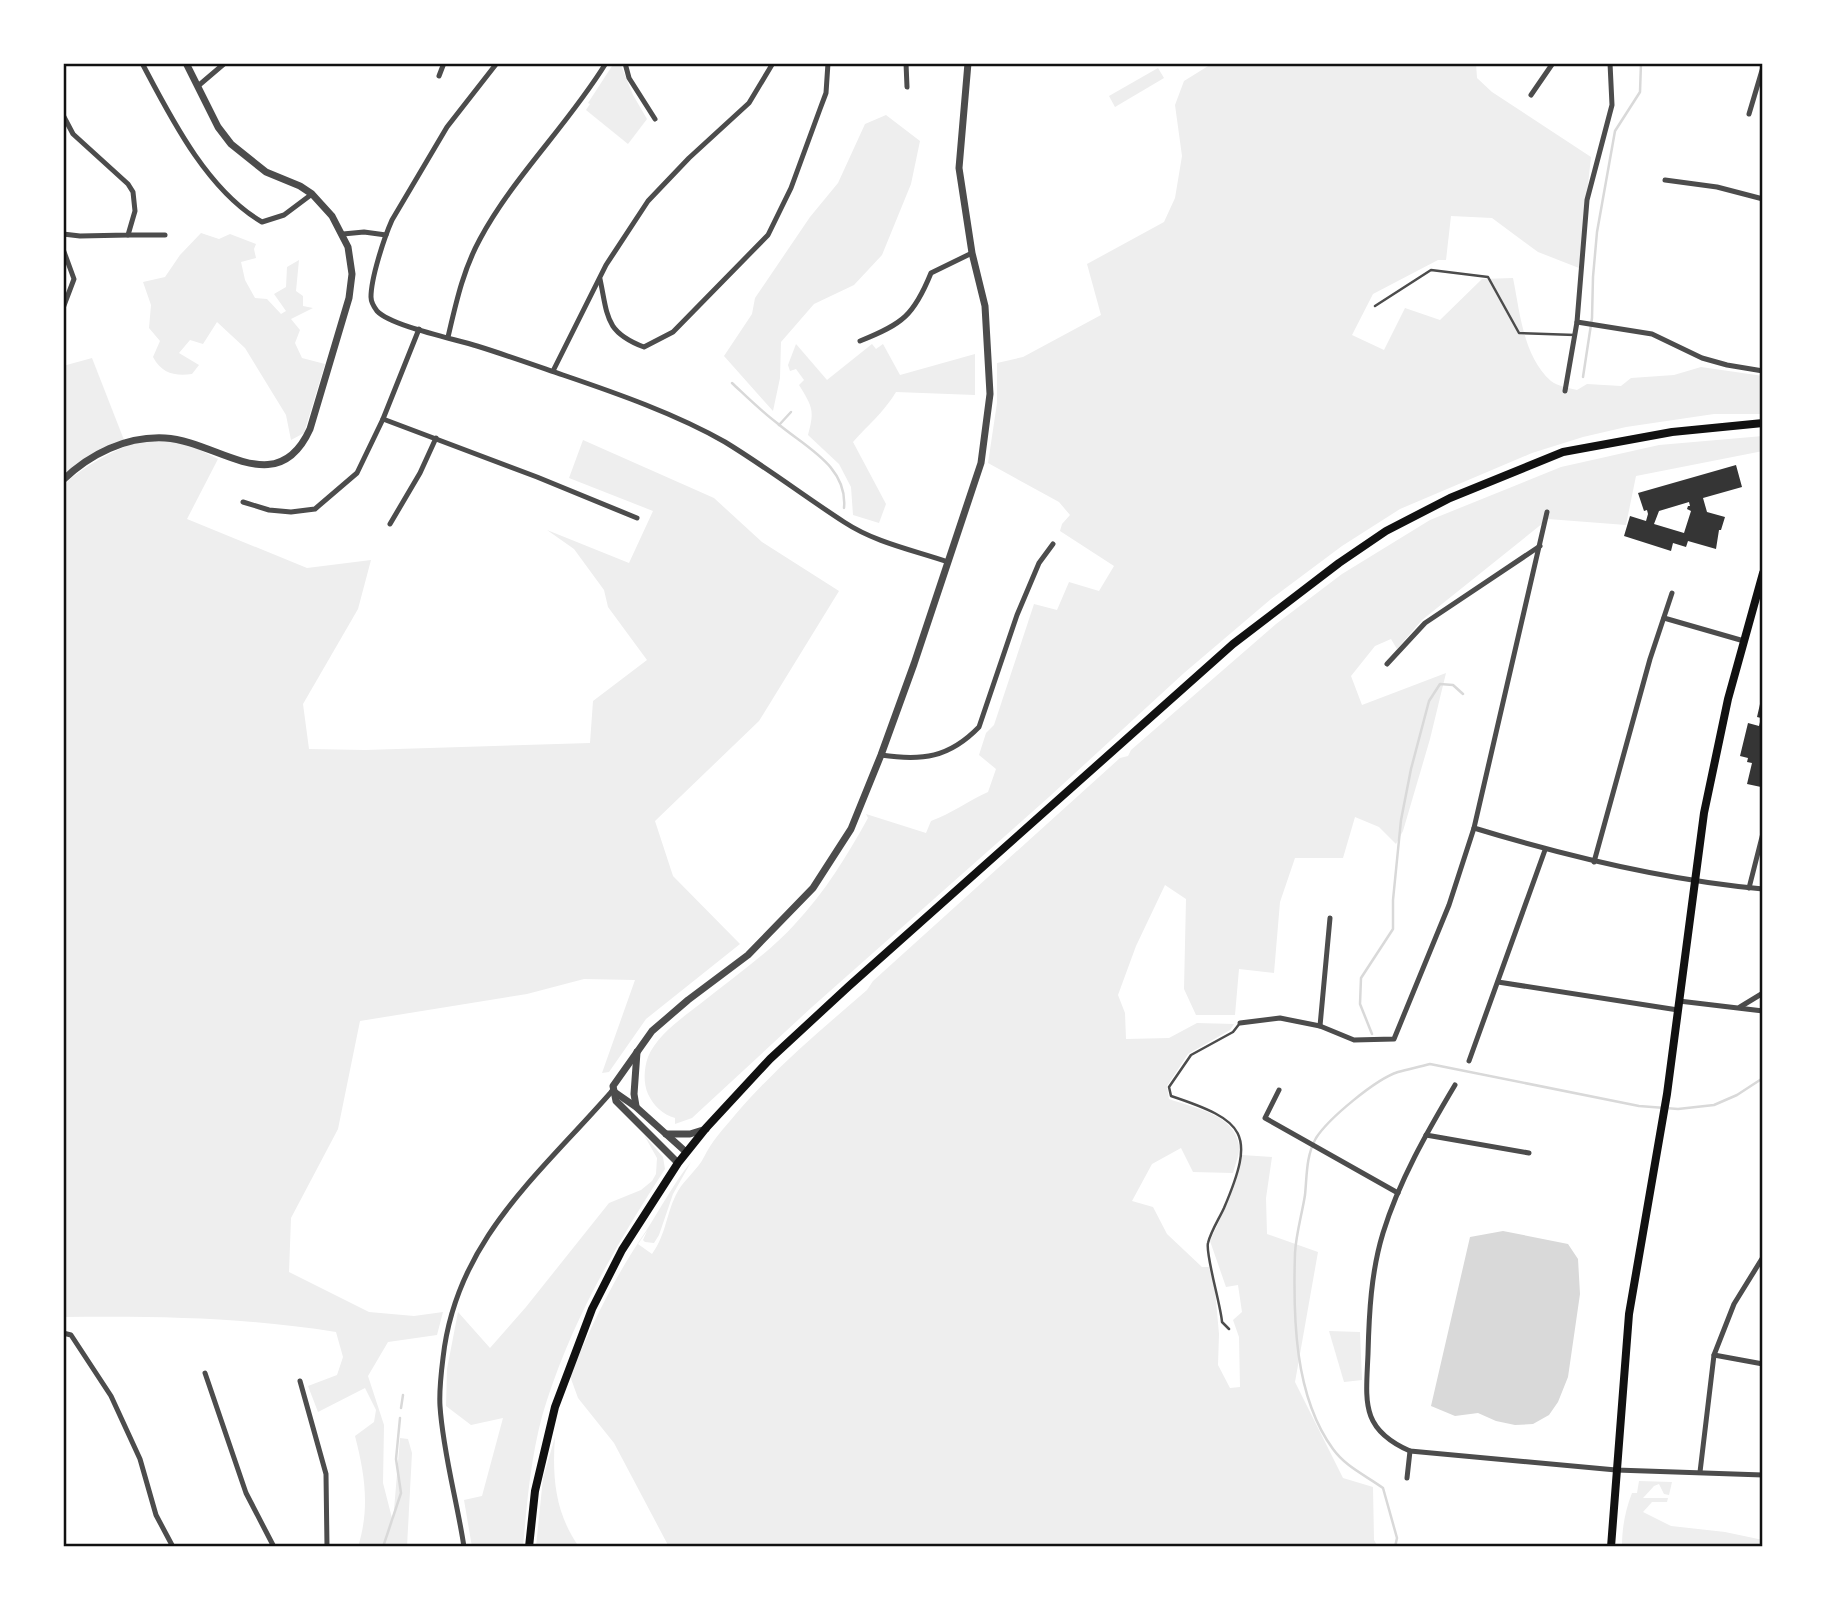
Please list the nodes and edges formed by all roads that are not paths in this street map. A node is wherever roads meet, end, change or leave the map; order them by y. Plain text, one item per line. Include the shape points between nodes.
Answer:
1 (142, 63) edge
2 (186, 63) edge
3 (225, 63) edge
4 (444, 63) edge
5 (497, 63) edge
6 (606, 63) edge
7 (625, 63) edge
8 (773, 63) edge
9 (828, 63) edge
10 (906, 63) edge
11 (968, 63) edge
12 (1553, 63) edge
13 (1610, 63) edge
14 (1763, 67) edge
15 (439, 76) dead end
16 (198, 86) junction
17 (907, 87) dead end
18 (1531, 95) dead end
19 (1749, 114) dead end
20 (63, 115) edge
21 (655, 119) dead end
22 (1665, 180) dead end
23 (312, 194) junction
24 (1763, 199) edge
25 (63, 234) edge
26 (128, 234) junction
27 (344, 234) junction
28 (165, 235) dead end
29 (386, 235) junction
30 (63, 249) edge
31 (972, 253) junction
32 (600, 279) junction
33 (1375, 306) dead end
34 (63, 308) edge
35 (1577, 323) junction
36 (419, 329) junction
37 (1574, 335) junction
38 (448, 337) junction
39 (860, 341) dead end
40 (553, 371) junction
41 (1763, 371) edge
42 (1565, 391) dead end
43 (383, 419) junction
44 (1763, 423) edge
45 (436, 438) junction
46 (63, 480) edge
47 (243, 502) dead end
48 (1547, 512) dead end
49 (637, 518) dead end
50 (390, 524) dead end
51 (1054, 544) dead end
52 (1540, 546) junction
53 (948, 562) junction
54 (1763, 573) edge
55 (1672, 593) dead end
56 (1664, 618) junction
57 (1744, 641) junction
58 (1387, 664) dead end
59 (881, 755) junction
60 (1474, 828) junction
61 (1763, 833) edge
62 (1545, 850) junction
63 (1594, 862) junction
64 (1696, 882) junction
65 (1749, 888) junction
66 (1763, 889) edge
67 (1330, 918) dead end
68 (1498, 982) junction
69 (1761, 995) edge
70 (1679, 1005) junction
71 (1740, 1007) junction
72 (1763, 1010) edge
73 (1240, 1023) joint
74 (1320, 1026) junction
75 (637, 1052) junction
76 (1469, 1061) dead end
77 (1455, 1085) dead end
78 (613, 1090) junction
79 (1279, 1090) dead end
80 (636, 1107) junction
81 (706, 1128) junction
82 (665, 1134) junction
83 (1426, 1135) junction
84 (687, 1152) junction
85 (1529, 1153) dead end
86 (678, 1163) junction
87 (1398, 1193) junction
88 (1763, 1257) edge
89 (1229, 1329) dead end
90 (63, 1333) edge
91 (1714, 1356) junction
92 (1763, 1364) edge
93 (205, 1373) dead end
94 (300, 1381) dead end
95 (1410, 1451) junction
96 (1616, 1470) junction
97 (1700, 1472) junction
98 (1763, 1475) edge
99 (1408, 1478) dead end
100 (173, 1547) edge
101 (274, 1547) edge
102 (327, 1547) edge
103 (464, 1547) edge
104 (529, 1547) edge
105 (1611, 1547) edge

1 - 23 street via 214,183 242,210 262,222 285,215
2 - 16 street
3 - 16 street
4 - 15 street
5 - 29 street via 439,139
6 - 38 street via 480,240 461,282
7 - 21 street via 629,78
8 - 32 street via 749,103 648,201
9 - 32 street via 820,109 792,188 768,235 673,332 644,346 625,340 614,330
10 - 17 street
11 - 31 street via 959,168
12 - 18 street
13 - 35 street via 1612,105 1587,200
14 - 19 street
16 - 23 street via 231,144 266,172
20 - 26 street via 73,134 133,192 135,211
22 - 24 street
23 - 27 street
25 - 26 street
26 - 28 street
27 - 29 street
27 - 46 street via 351,261 349,298 310,429 294,455 277,464 262,465 182,441 141,439 106,450
29 - 36 street via 372,304 381,315
30 - 34 street via 74,279
31 - 39 street via 930,273 908,316
31 - 53 street via 985,306 990,394 981,463
32 - 40 street
33 - 37 lane via 1431,270 1488,277 1519,333
35 - 37 street
35 - 41 street via 1653,334 1702,358
36 - 38 street
36 - 43 street
37 - 42 street
38 - 40 street
40 - 53 street via 640,403 722,441 844,522 893,546
43 - 45 street
43 - 47 street via 358,473 315,509 280,511
44 - 81 main road via 1672,432 1563,452 1450,498 1386,531 1233,644 849,986 770,1059
45 - 49 street
45 - 50 street
48 - 52 street
51 - 59 street via 1039,563 1017,615 979,727 968,739 935,757
52 - 58 street via 1425,623
52 - 60 street
53 - 59 street
54 - 57 main road
55 - 56 street
56 - 57 street
56 - 63 street
57 - 64 main road via 1715,757
59 - 75 street via 851,829 813,888 748,955 652,1031
60 - 62 street
60 - 74 street via 1449,905 1394,1039 1354,1040
61 - 65 street
62 - 63 street
62 - 68 street
63 - 64 street
64 - 65 street
64 - 70 main road
65 - 66 street
67 - 74 street
68 - 70 street
68 - 76 street
69 - 71 street
69 - 72 street
70 - 71 street
70 - 96 main road via 1629,1314
71 - 72 street
73 - 74 street via 1280,1018
73 - 89 lane via 1233,1032 1191,1055 1169,1087 1171,1096 1228,1121 1242,1145 1240,1168 1208,1244 1222,1322
75 - 78 street via 615,1080
75 - 80 street
77 - 83 street
78 - 80 street
78 - 86 street via 616,1101
78 - 103 street via 486,1235 454,1300 445,1333 440,1404
79 - 87 street via 1265,1118
80 - 82 street
81 - 82 street via 690,1134
81 - 84 main road
82 - 84 street
83 - 85 street
83 - 87 street
84 - 86 main road
86 - 104 main road via 622,1250 592,1309 555,1407 534,1490
87 - 95 street via 1377,1258 1366,1399 1375,1428
88 - 91 street via 1734,1304
90 - 100 street via 71,1335 111,1396 140,1460 156,1515
91 - 92 street
91 - 97 street
93 - 101 street via 246,1493
94 - 102 street via 326,1474
95 - 96 street
95 - 99 street
96 - 97 street
96 - 105 main road
97 - 98 street

